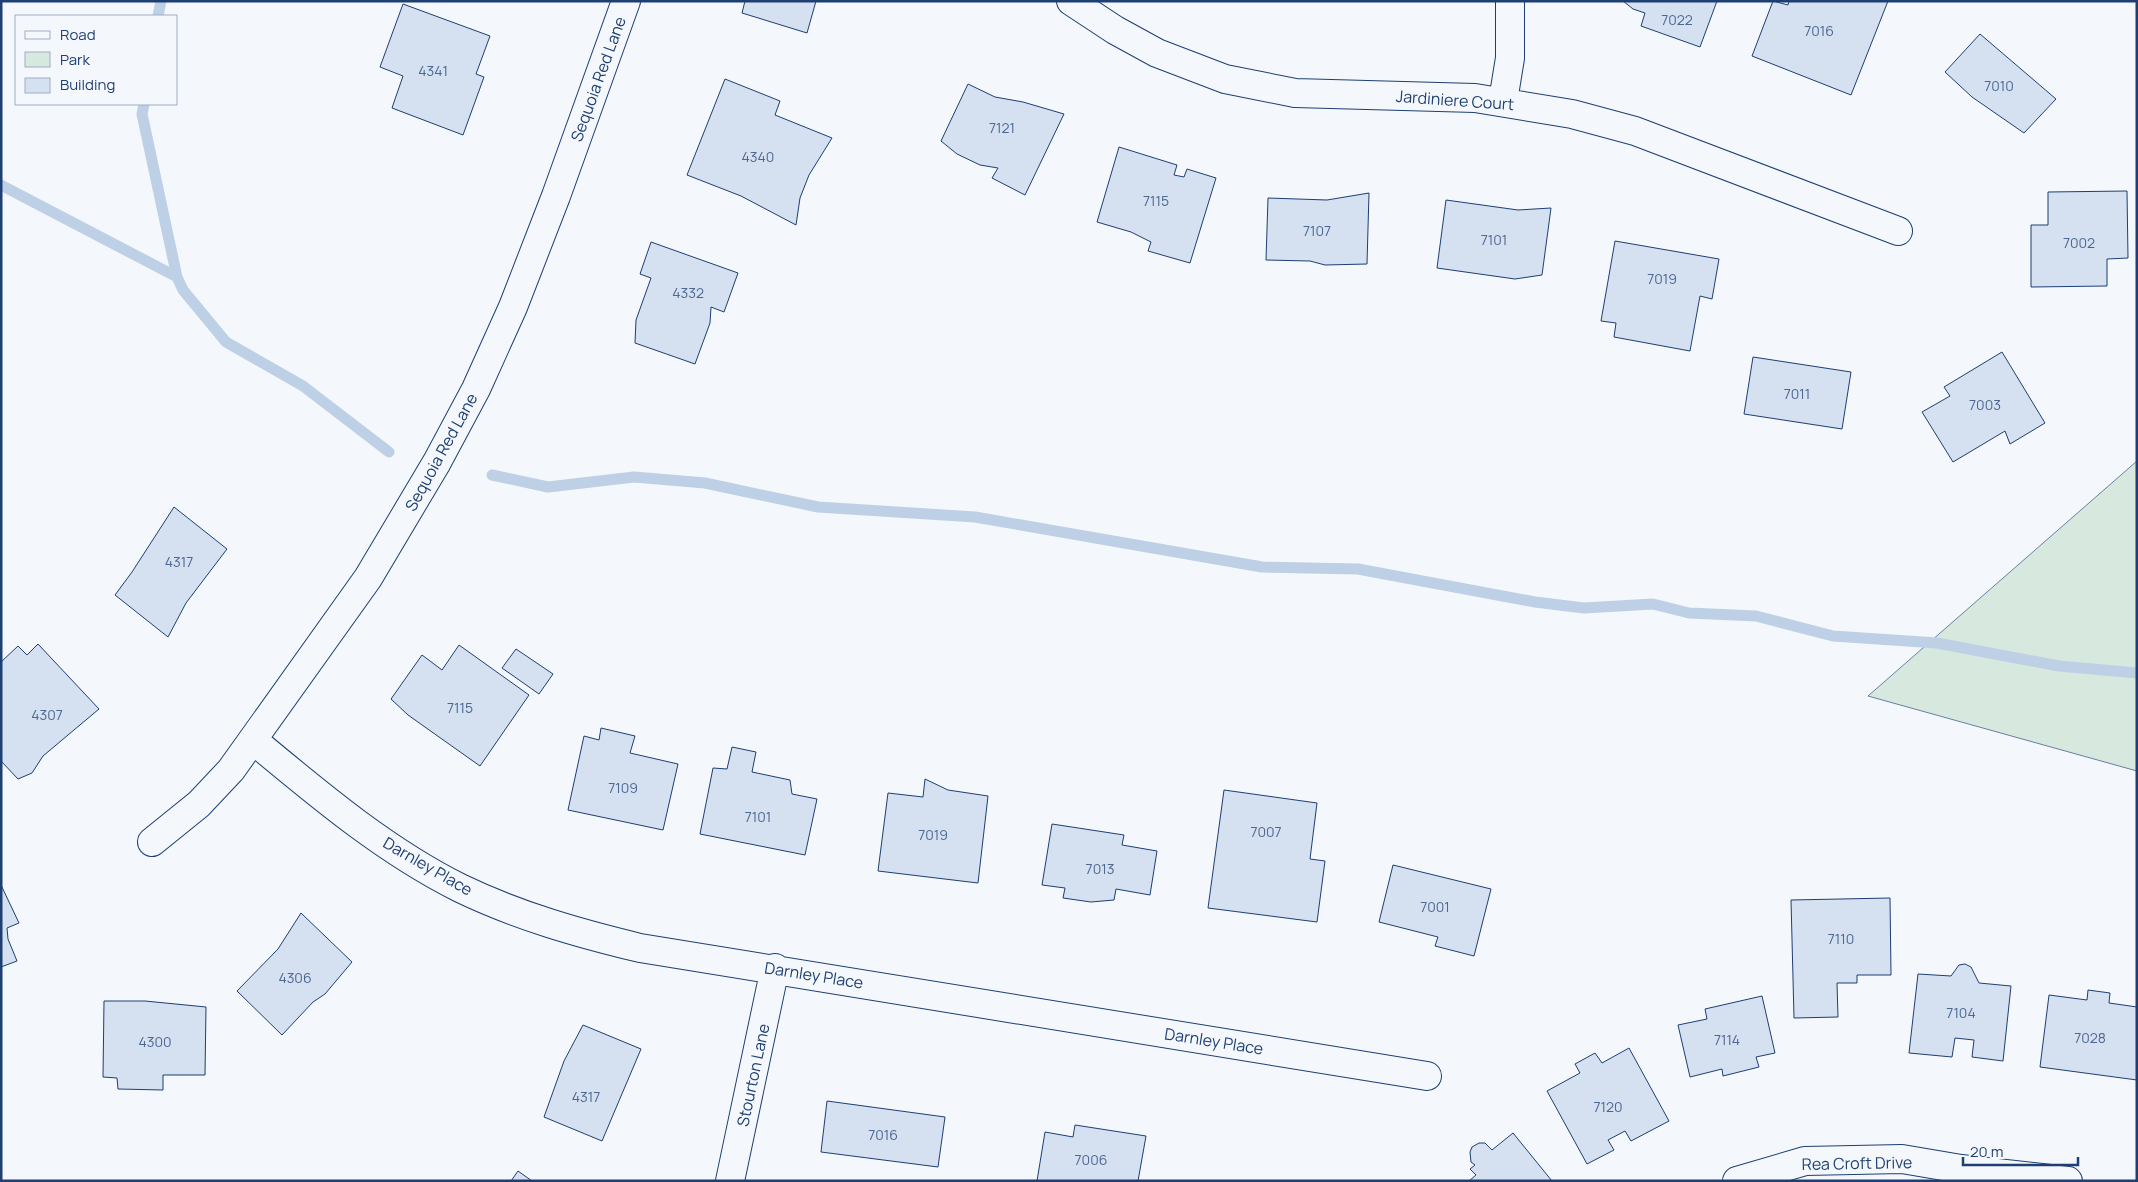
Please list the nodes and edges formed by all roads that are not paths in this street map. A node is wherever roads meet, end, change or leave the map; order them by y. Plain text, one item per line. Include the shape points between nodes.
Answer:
1 (626, 1) edge
2 (1071, 1) edge
3 (1510, 1) edge
4 (1503, 101) junction
5 (1898, 231) dead end
6 (253, 740) junction
7 (152, 842) dead end
8 (775, 968) junction
9 (1427, 1076) dead end
10 (1960, 1175) edge
11 (730, 1181) edge
12 (1737, 1181) edge
13 (2068, 1181) edge

1 - 6 street, Sequoia Red Lane via 513,307 476,389 368,578
2 - 4 street, Jardiniere Court via 1114,30 1157,53 1225,79 1295,93
3 - 4 street via 1510,58
4 - 5 street, Jardiniere Court via 1572,114 1635,131
6 - 7 street, Sequoia Red Lane via 200,804
6 - 8 street, Darnley Place via 322,798 404,856 460,887 518,913 578,933 640,948
8 - 9 street, Darnley Place
8 - 11 street, Stourton Lane
10 - 12 street, Rea Croft Drive via 1902,1159 1805,1161
10 - 13 street, Rea Croft Drive

